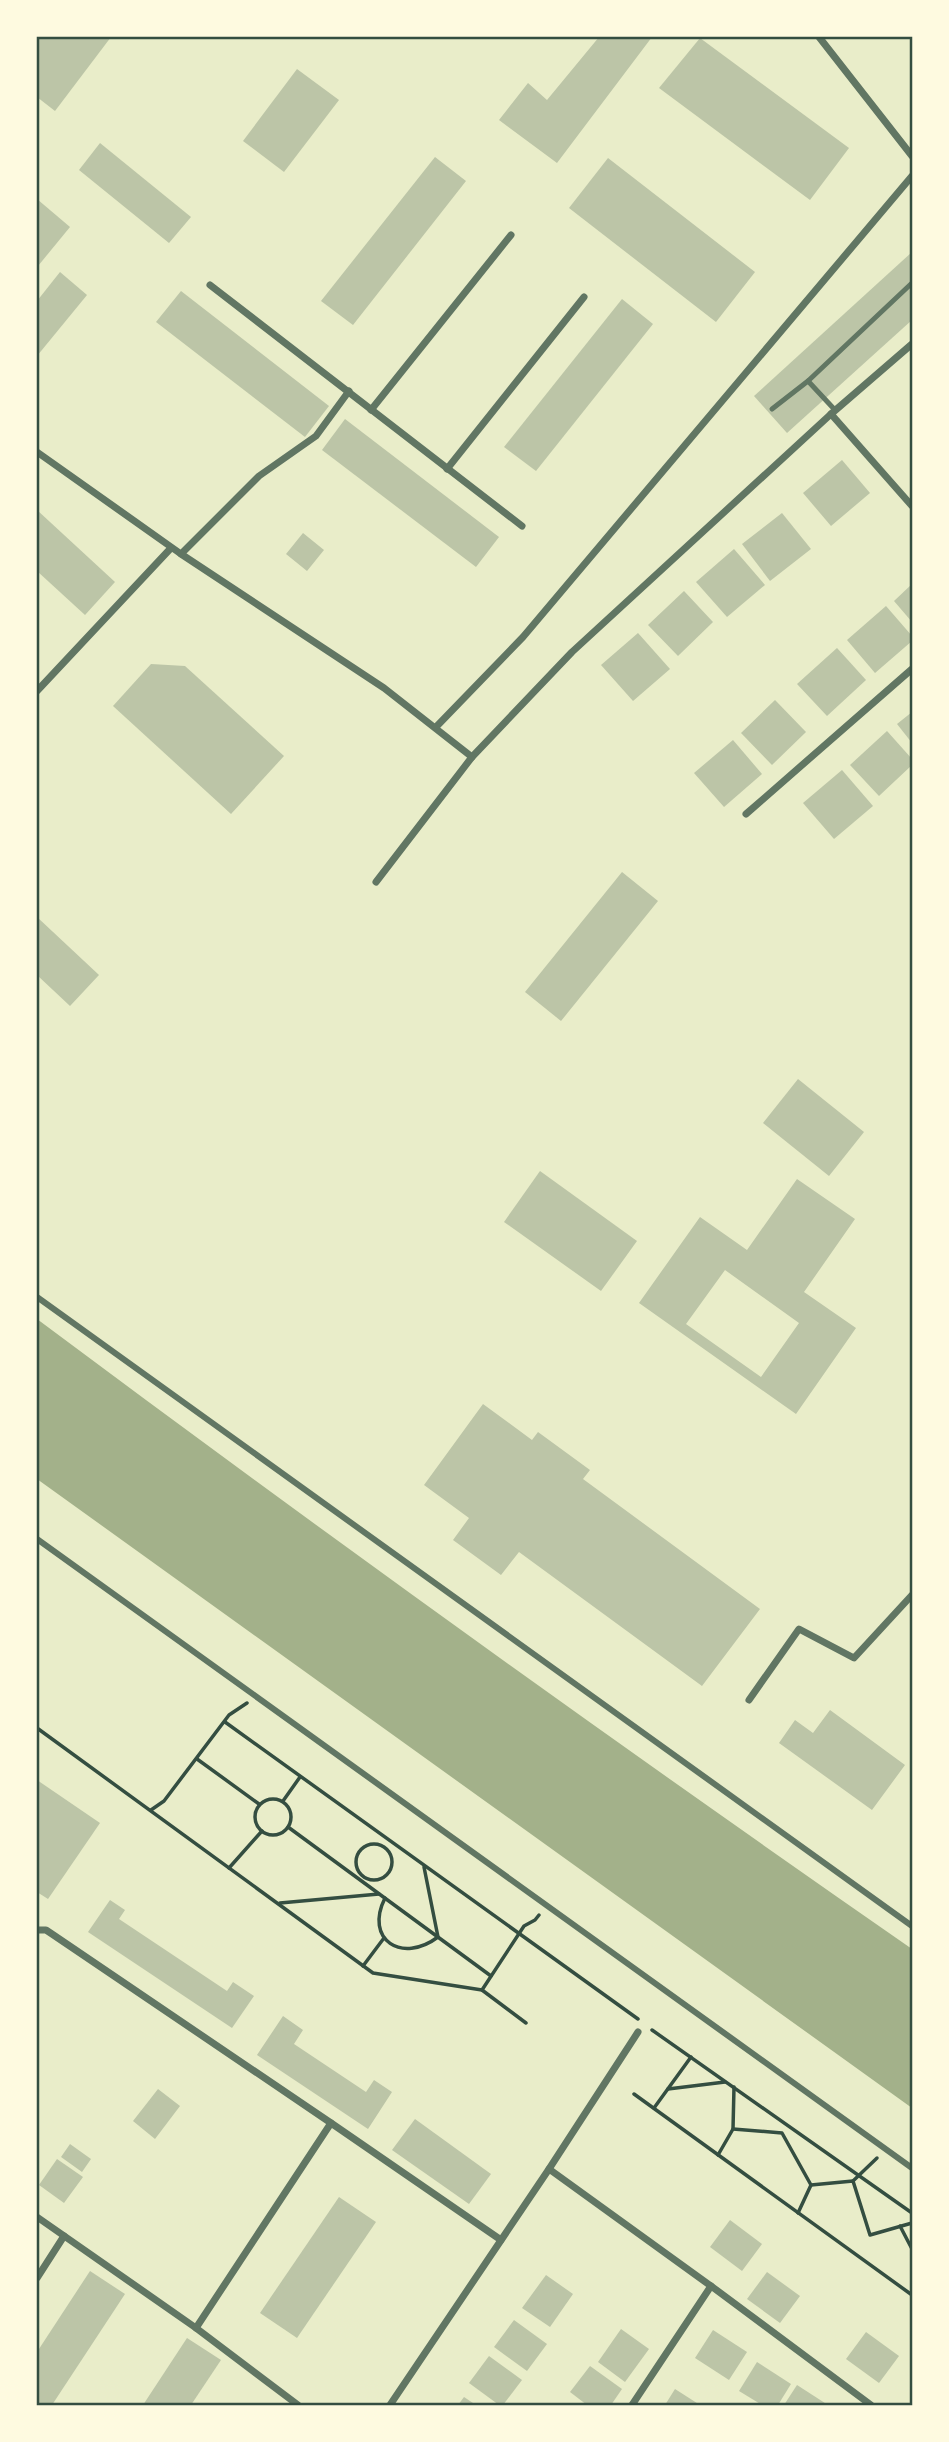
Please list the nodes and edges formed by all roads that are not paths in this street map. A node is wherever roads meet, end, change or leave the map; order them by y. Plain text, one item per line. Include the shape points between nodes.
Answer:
1 (819, 37) edge
2 (912, 156) edge
3 (912, 176) edge
4 (511, 234) dead end
5 (912, 283) edge
6 (210, 285) dead end
7 (584, 297) dead end
8 (912, 344) edge
9 (808, 381) junction
10 (349, 391) junction
11 (772, 409) dead end
12 (371, 410) junction
13 (833, 412) junction
14 (37, 452) edge
15 (447, 469) junction
16 (912, 506) edge
17 (522, 526) dead end
18 (171, 548) junction
19 (181, 554) junction
20 (912, 669) edge
21 (37, 691) edge
22 (436, 727) junction
23 (472, 757) junction
24 (746, 814) dead end
25 (376, 882) dead end
26 (37, 1297) edge
27 (37, 1539) edge
28 (912, 1595) edge
29 (748, 1700) dead end
30 (912, 1926) edge
31 (37, 1930) edge
32 (638, 2032) dead end
33 (331, 2123) junction
34 (912, 2168) edge
35 (549, 2169) junction
36 (37, 2217) edge
37 (64, 2236) junction
38 (501, 2240) junction
39 (37, 2278) edge
40 (711, 2286) junction
41 (196, 2328) junction
42 (298, 2405) edge
43 (390, 2405) edge
44 (632, 2405) edge
45 (871, 2405) edge

1 - 2 street
3 - 22 street via 523,637
4 - 12 street
5 - 9 lane
6 - 10 street
7 - 15 street
8 - 13 street
9 - 11 lane
9 - 13 lane
10 - 12 street
10 - 19 street via 316,436 259,476
12 - 15 street
13 - 16 street
13 - 23 street via 572,652
14 - 18 street
15 - 17 street
18 - 19 street
18 - 21 street
19 - 22 street
20 - 24 street
22 - 23 street
23 - 25 street
26 - 30 street
27 - 34 street
28 - 29 street via 854,1658 799,1629
31 - 33 street via 46,1930
32 - 35 street
33 - 38 street
33 - 41 street
35 - 38 street
35 - 40 street
36 - 37 street
37 - 39 street
37 - 41 street
38 - 43 street
40 - 44 street
40 - 45 street
41 - 42 street

